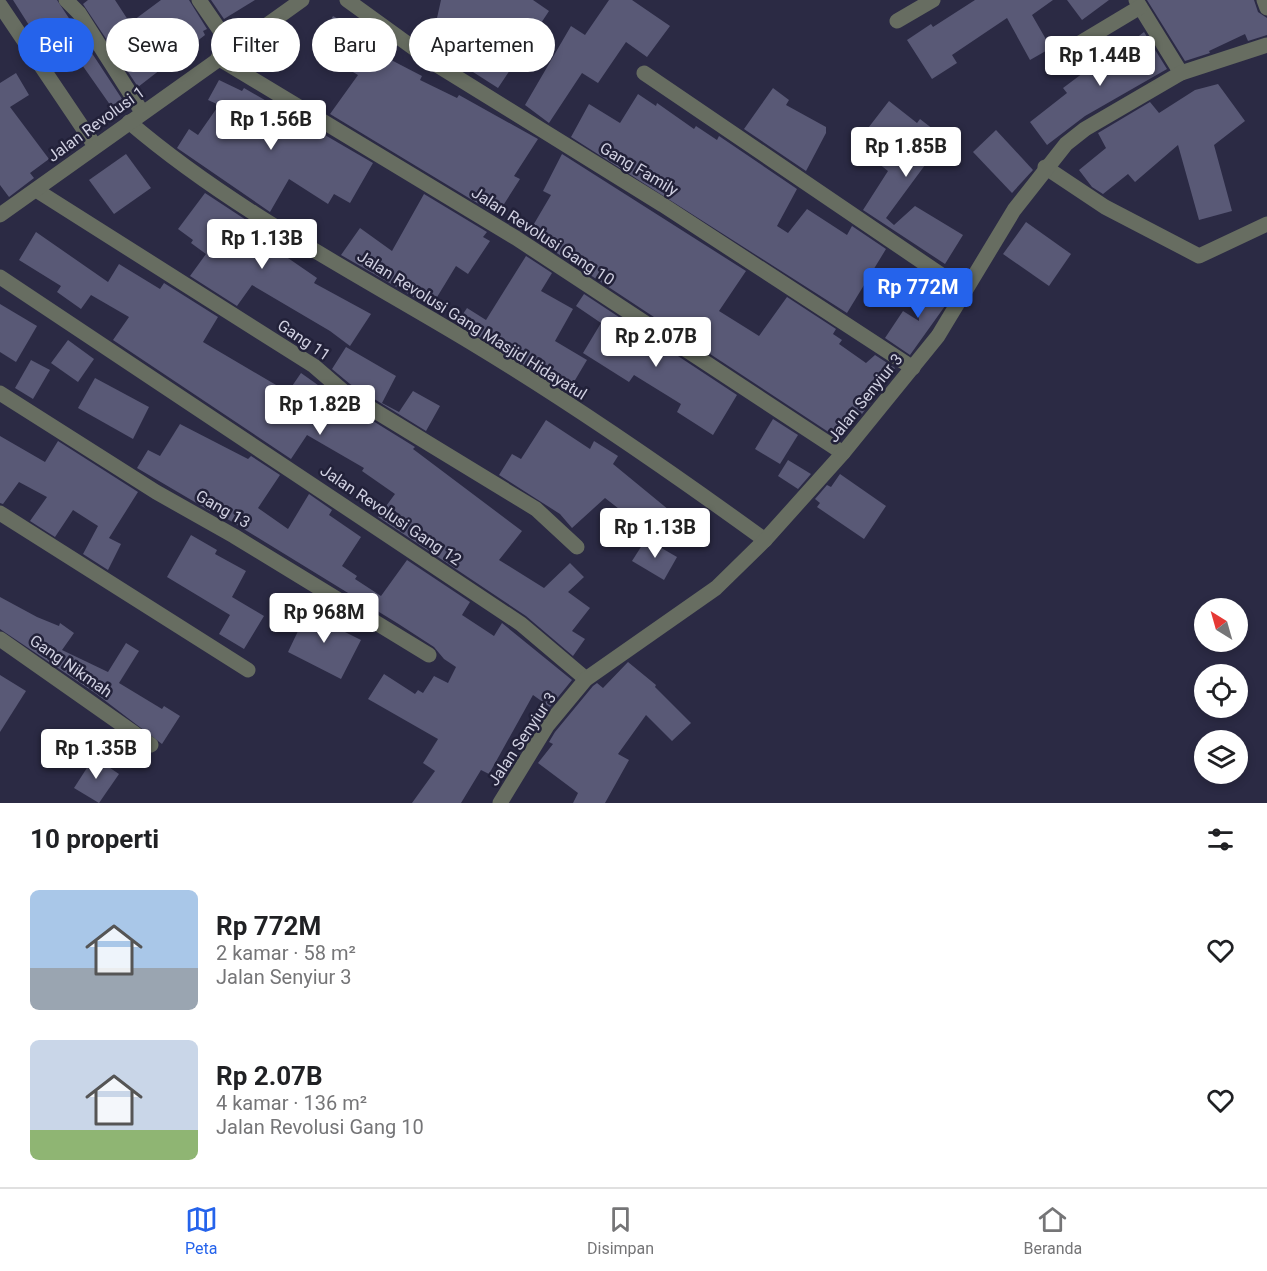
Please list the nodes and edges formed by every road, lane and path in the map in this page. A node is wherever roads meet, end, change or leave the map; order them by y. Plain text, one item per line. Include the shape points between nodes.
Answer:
1 (66, 0) edge
2 (199, 0) edge
3 (302, 0) edge
4 (347, 0) edge
5 (933, 0) edge
6 (1264, 0) edge
7 (1138, 3) edge
8 (0, 5) edge
9 (1267, 8) edge
10 (211, 18) edge
11 (276, 18) edge
12 (897, 21) dead end
13 (1267, 45) edge
14 (1060, 55) dead end
15 (211, 63) edge
16 (241, 72) edge
17 (644, 73) dead end
18 (1181, 73) junction
19 (142, 112) junction
20 (129, 122) junction
21 (95, 146) junction
22 (1046, 167) junction
23 (36, 190) junction
24 (1, 213) edge
25 (1267, 224) edge
26 (0, 277) edge
27 (965, 291) junction
28 (913, 368) junction
29 (0, 393) edge
30 (843, 453) junction
31 (0, 513) edge
32 (765, 540) junction
33 (577, 547) dead end
34 (0, 639) edge
35 (429, 655) dead end
36 (248, 670) dead end
37 (586, 679) junction
38 (151, 745) dead end
39 (500, 803) edge

1 - 19 street
2 - 10 street
3 - 11 street, Jalan Revolusi 1
4 - 28 street, Gang Family via 437,65 663,205
5 - 12 street
6 - 9 street
7 - 14 street
7 - 18 street
8 - 21 street
13 - 18 street, Jalan Senyiur 3
15 - 19 street, Jalan Revolusi 1
16 - 30 street, Jalan Revolusi Gang 10 via 516,238
17 - 27 street
18 - 22 street, Jalan Senyiur 3 via 1085,129
19 - 20 street, Jalan Revolusi 1
20 - 21 street, Jalan Revolusi 1
20 - 32 street, Jalan Revolusi Gang Masjid Hidayatul via 168,155 219,189 474,344 659,463
21 - 23 street, Jalan Revolusi 1
22 - 25 street via 1105,207 1199,256
22 - 27 street, Jalan Senyiur 3 via 1014,210
23 - 24 street, Jalan Revolusi 1
23 - 33 street, Gang 11 via 314,366 344,392 516,496
26 - 37 street, Jalan Revolusi Gang 12 via 521,624
27 - 28 street, Jalan Senyiur 3
28 - 30 street, Jalan Senyiur 3
29 - 35 street, Gang 13 via 156,492
30 - 32 street, Jalan Senyiur 3
31 - 36 street
32 - 37 street, Jalan Senyiur 3 via 716,588
34 - 38 street, Gang Nikmah
37 - 39 street, Jalan Senyiur 3 via 548,726

